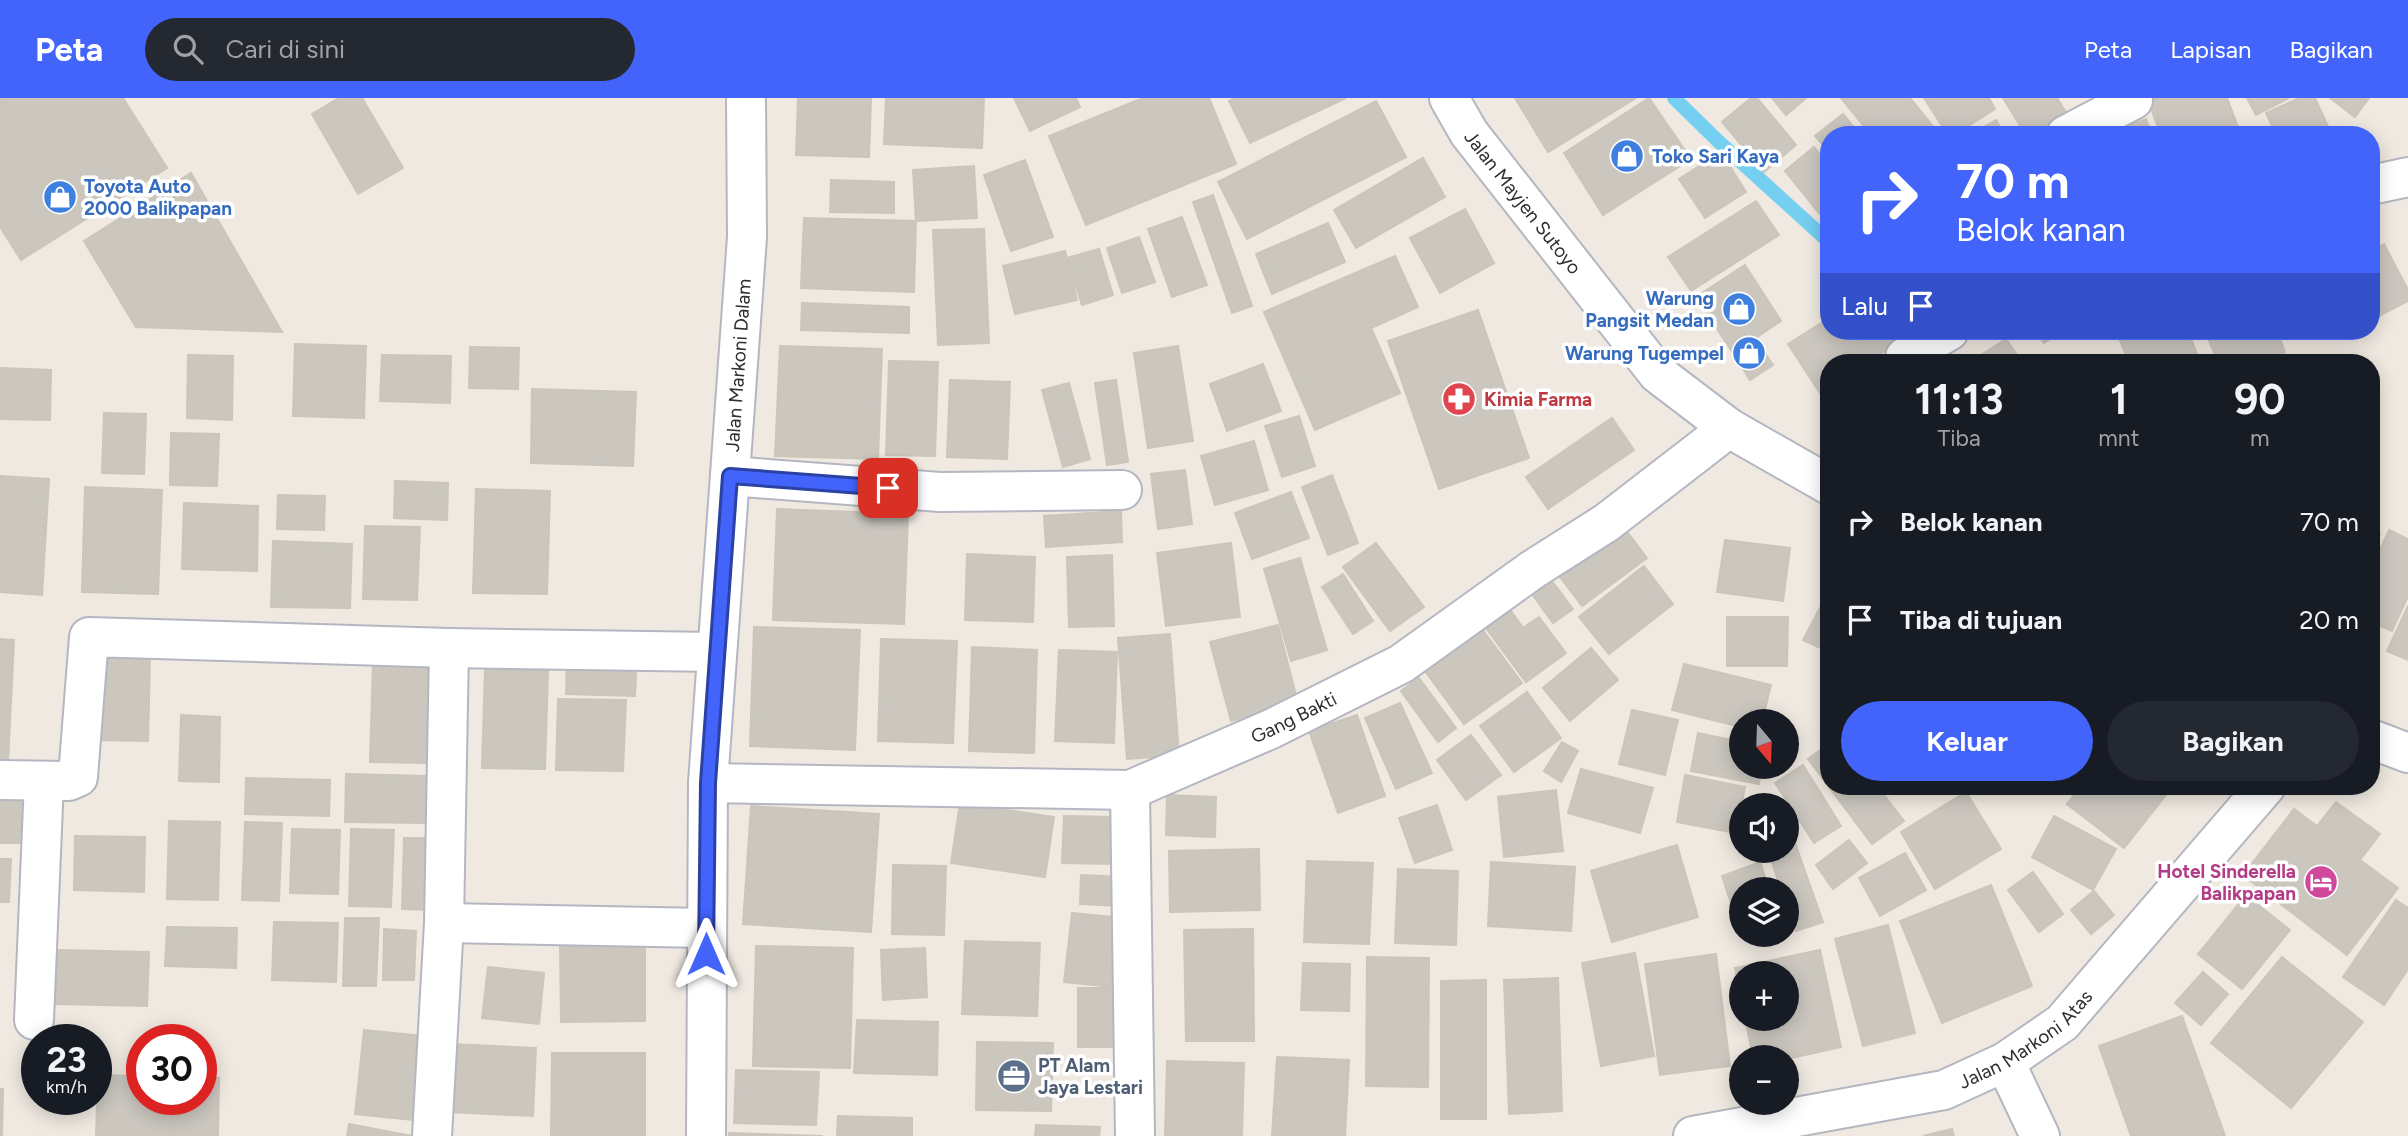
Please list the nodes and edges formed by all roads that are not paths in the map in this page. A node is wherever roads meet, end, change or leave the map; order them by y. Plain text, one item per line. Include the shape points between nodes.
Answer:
1 (746, 98) edge
2 (1449, 98) edge
3 (2133, 100) dead end
4 (2083, 126) edge
5 (2408, 177) edge
6 (2380, 183) edge
7 (1935, 340) edge
8 (1914, 354) edge
9 (1729, 428) junction
10 (730, 476) junction
11 (1820, 480) edge
12 (1122, 490) dead end
13 (449, 648) junction
14 (717, 652) junction
15 (2380, 742) edge
16 (2408, 753) edge
17 (0, 780) edge
18 (44, 781) junction
19 (708, 783) junction
20 (1130, 790) junction
21 (2258, 795) edge
22 (444, 923) junction
23 (707, 928) junction
24 (34, 1020) dead end
25 (2005, 1062) junction
26 (432, 1136) edge
27 (706, 1136) edge
28 (1135, 1136) edge
29 (1693, 1136) edge
30 (2040, 1136) edge

1 - 10 street, Jalan Markoni Dalam via 747,237
2 - 9 street, Jalan Mayjen Sutoyo via 1469,133 1658,374
3 - 4 street
5 - 6 street
7 - 8 street
9 - 11 street, Jalan Mayjen Sutoyo
9 - 20 street, Gang Bakti via 1606,523 1401,664 1271,729
10 - 12 street via 940,492
10 - 14 street, Jalan Markoni Dalam
13 - 14 street
13 - 18 street via 89,637 78,777
13 - 22 street
14 - 19 street, Jalan Markoni Dalam
15 - 16 street
17 - 18 street
18 - 24 street
19 - 20 street
19 - 23 street, Jalan Markoni Dalam
20 - 28 street
21 - 25 street, Jalan Markoni Atas via 2062,1023
22 - 23 street
22 - 26 street
23 - 27 street, Jalan Markoni Dalam
25 - 29 street, Jalan Markoni Atas via 1944,1090
25 - 30 street

